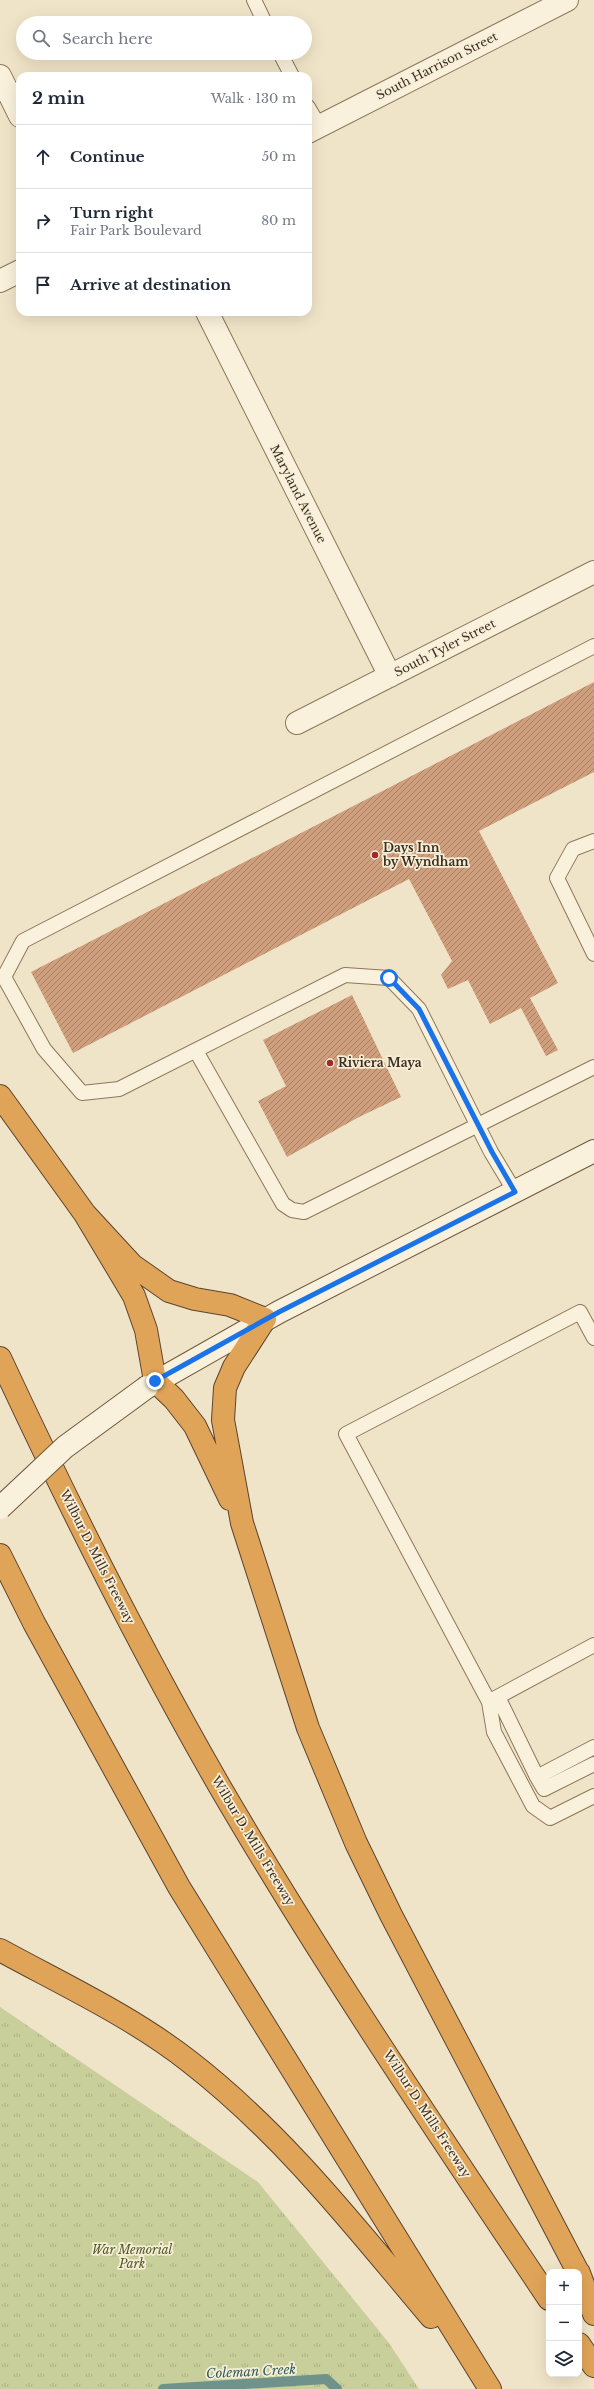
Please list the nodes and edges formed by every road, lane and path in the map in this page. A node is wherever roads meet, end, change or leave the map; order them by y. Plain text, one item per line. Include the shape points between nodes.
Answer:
1 (254, 0) edge
2 (566, 0) edge
3 (262, 16) edge
4 (284, 60) edge
5 (290, 72) edge
6 (0, 76) edge
7 (16, 108) edge
8 (313, 129) edge
9 (16, 273) edge
10 (0, 281) edge
11 (209, 316) edge
12 (594, 572) edge
13 (594, 646) edge
14 (390, 676) junction
15 (297, 724) dead end
16 (594, 841) edge
17 (594, 954) edge
18 (196, 1050) junction
19 (594, 1067) edge
20 (0, 1096) edge
21 (478, 1125) junction
22 (594, 1151) edge
23 (515, 1192) junction
24 (84, 1214) junction
25 (265, 1319) junction
26 (594, 1338) edge
27 (0, 1358) edge
28 (151, 1384) junction
29 (0, 1508) edge
30 (242, 1523) junction
31 (0, 1555) edge
32 (594, 1645) edge
33 (493, 1699) junction
34 (594, 1747) edge
35 (594, 1764) edge
36 (537, 1777) junction
37 (594, 1796) edge
38 (0, 1950) edge
39 (577, 2269) edge
40 (582, 2281) edge
41 (546, 2294) edge
42 (594, 2314) edge
43 (582, 2348) edge
44 (594, 2366) edge
45 (484, 2380) edge

1 - 3 lane
2 - 8 street, South Harrison Street
4 - 5 lane
6 - 7 street
9 - 10 street
11 - 14 street, Maryland Avenue
12 - 14 street, South Tyler Street
13 - 18 lane via 23,941 4,977 44,1049 82,1093 119,1090
14 - 15 street, South Tyler Street
16 - 17 lane via 572,850 557,878
18 - 21 lane via 345,975 389,978 419,1009
18 - 21 lane via 283,1204 292,1210 304,1212
19 - 21 lane
20 - 24 highway
21 - 23 lane
22 - 23 street
23 - 25 street
24 - 25 highway via 132,1265 169,1291 230,1305
24 - 28 highway via 134,1296 146,1330
25 - 28 street
25 - 30 highway via 234,1367 225,1388 223,1420
26 - 33 lane via 580,1312 346,1434
27 - 41 highway, Wilbur D. Mills Freeway via 98,1562 220,1786 282,1891
28 - 29 street, bridge via 65,1447
28 - 30 highway via 174,1399 195,1426
30 - 39 highway via 308,1728 356,1843 391,1915
31 - 45 highway via 34,1623 179,1887
32 - 33 lane
33 - 36 lane
33 - 37 lane via 494,1732 533,1806 550,1818
34 - 36 lane
35 - 36 lane via 544,1789
38 - 45 highway via 114,2011 190,2061 255,2116 320,2186
40 - 42 highway
43 - 44 highway

